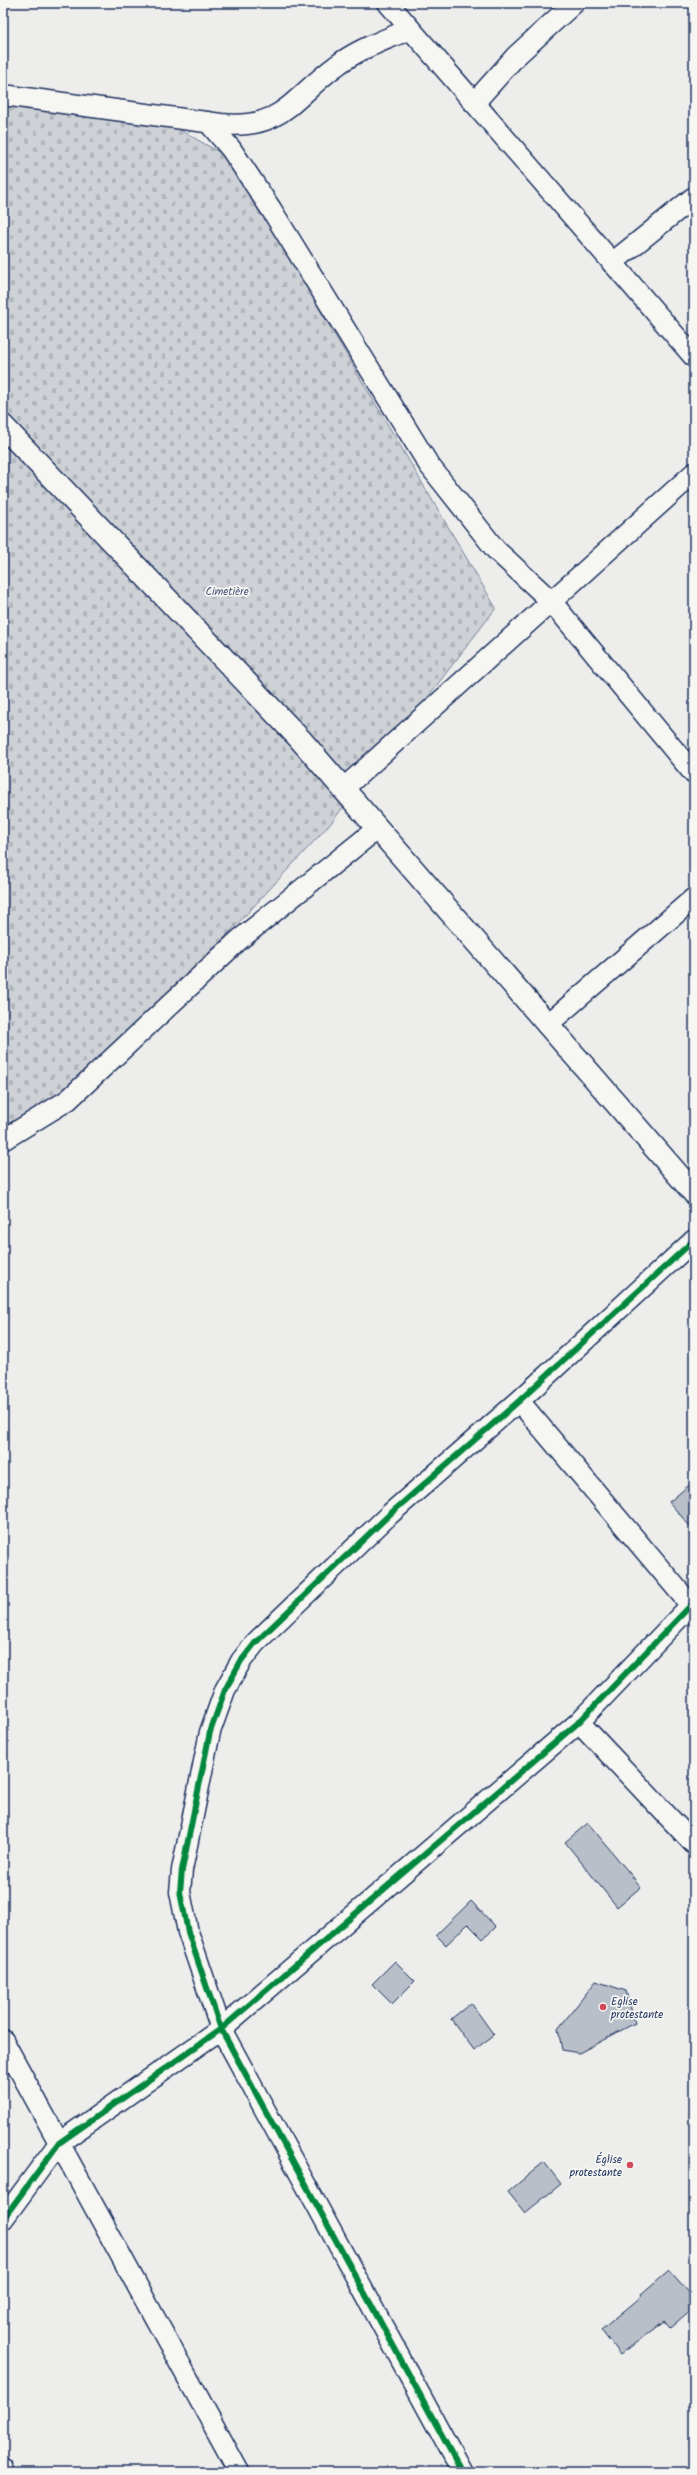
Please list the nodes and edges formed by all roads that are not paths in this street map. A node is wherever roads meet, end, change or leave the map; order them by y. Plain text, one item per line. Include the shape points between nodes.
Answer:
1 (388, 3) edge
2 (574, 3) edge
3 (410, 28) junction
4 (3, 95) edge
5 (474, 103) junction
6 (208, 122) junction
7 (694, 197) edge
8 (612, 263) junction
9 (694, 357) edge
10 (3, 426) edge
11 (694, 473) edge
12 (551, 601) junction
13 (694, 774) edge
14 (343, 789) junction
15 (378, 828) junction
16 (694, 898) edge
17 (547, 1025) junction
18 (3, 1140) edge
19 (694, 1193) edge
20 (694, 1240) edge
21 (519, 1401) junction
22 (693, 1605) edge
23 (579, 1722) junction
24 (694, 1844) edge
25 (221, 2029) junction
26 (4, 2043) edge
27 (59, 2143) junction
28 (3, 2219) edge
29 (3, 2468) edge
30 (5, 2472) edge
31 (240, 2472) edge
32 (462, 2472) edge

1 - 3 street
2 - 5 street via 521,51
3 - 5 street
3 - 6 street via 344,60 294,104 268,120 234,125
4 - 6 street
5 - 8 street
6 - 12 street via 231,149 271,210 429,465 496,550
7 - 8 street
8 - 9 street
10 - 14 main road via 300,739
11 - 12 street
12 - 13 street
12 - 14 street
14 - 15 main road
15 - 17 main road
15 - 18 street via 239,940 68,1100
16 - 17 street
17 - 19 main road
20 - 21 street
21 - 22 street
21 - 25 street via 390,1514 274,1623 241,1661 225,1690 210,1732 195,1800 180,1892 188,1932
22 - 23 street
23 - 24 street
23 - 25 street
25 - 27 street
25 - 32 street
26 - 27 street
27 - 28 street
27 - 31 street
29 - 30 street

